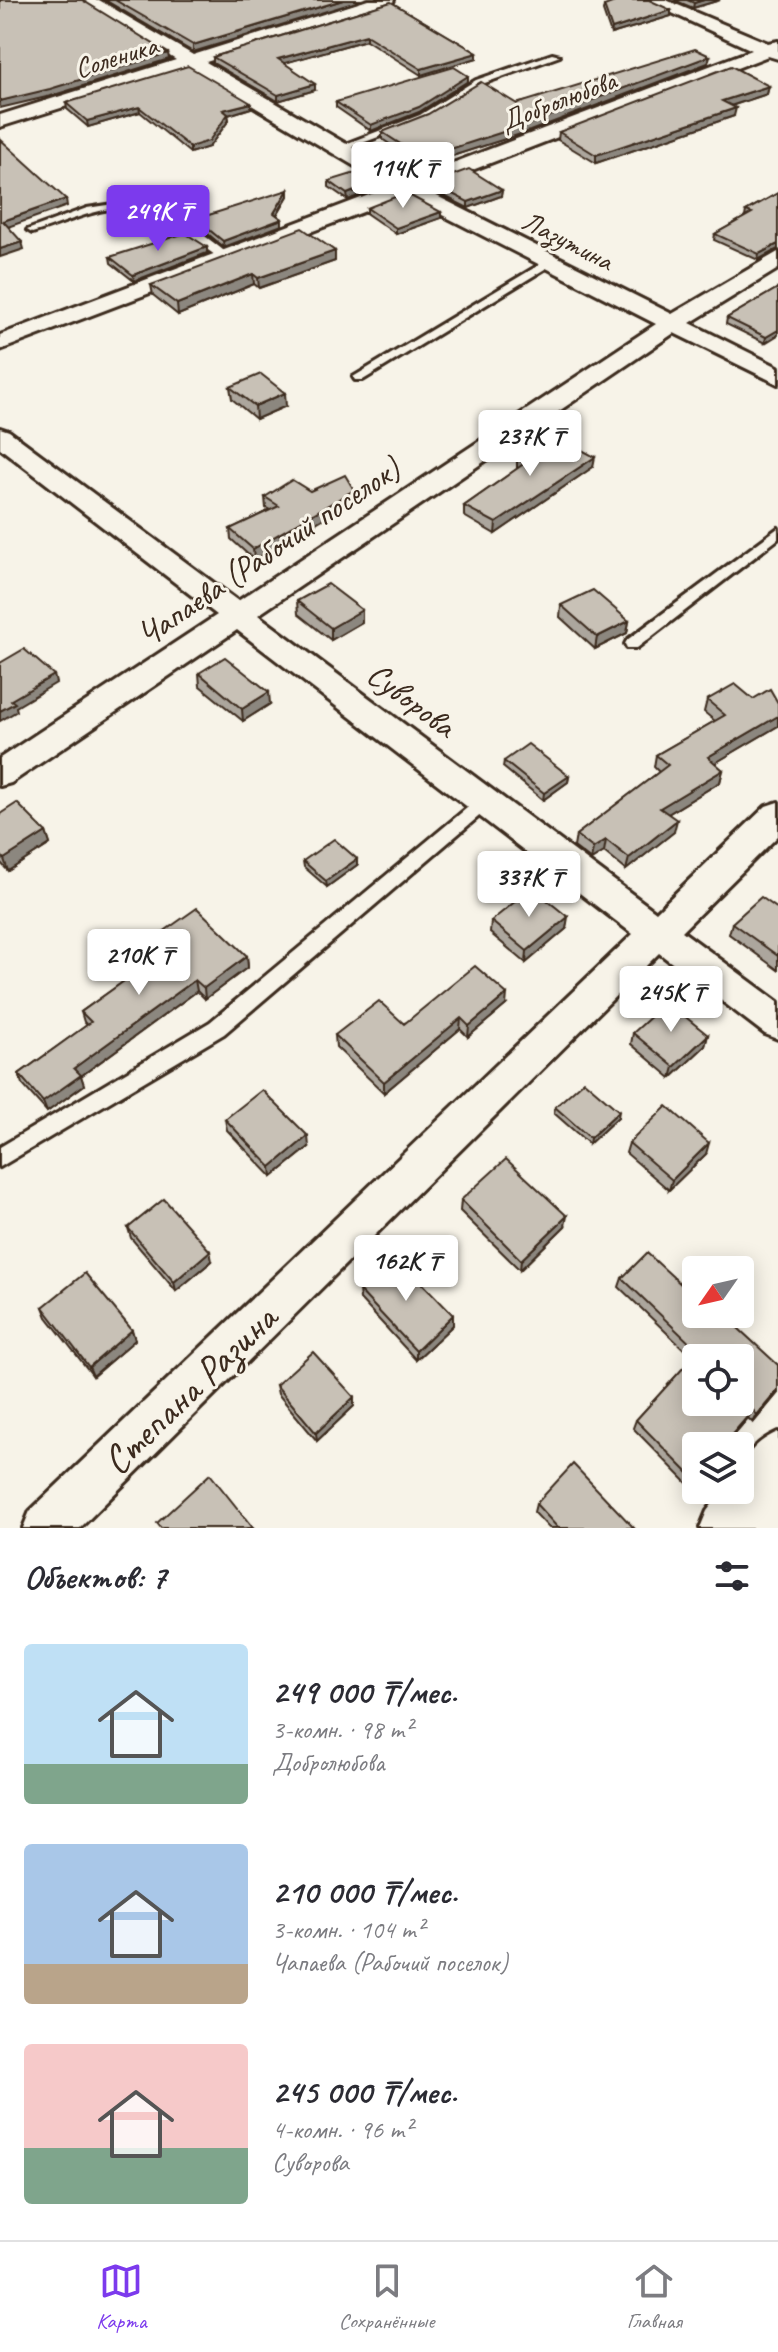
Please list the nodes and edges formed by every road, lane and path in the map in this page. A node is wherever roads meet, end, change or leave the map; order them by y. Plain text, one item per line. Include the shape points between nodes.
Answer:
1 (87, 0) edge
2 (386, 0) edge
3 (652, 0) edge
4 (775, 50) edge
5 (555, 56) dead end
6 (191, 61) junction
7 (0, 121) edge
8 (340, 148) junction
9 (406, 188) junction
10 (32, 230) dead end
11 (225, 257) junction
12 (778, 259) edge
13 (549, 262) junction
14 (671, 325) junction
15 (0, 343) edge
16 (359, 377) dead end
17 (778, 377) edge
18 (0, 436) edge
19 (778, 532) edge
20 (237, 615) junction
21 (632, 644) dead end
22 (0, 774) edge
23 (485, 802) junction
24 (778, 815) edge
25 (658, 932) junction
26 (778, 1023) edge
27 (0, 1158) edge
28 (778, 1455) edge
29 (750, 1513) edge
30 (47, 1528) edge

1 - 6 street, Лазутина
2 - 6 street, Соленика
3 - 4 street
4 - 9 street, Добролюбова
5 - 8 lane via 479,82 423,117
6 - 7 street, Соленика
6 - 8 street, Лазутина
8 - 9 street, Лазутина
9 - 11 street, Добролюбова
9 - 13 street, Лазутина
10 - 11 lane via 130,205 153,213
11 - 15 street, Добролюбова
12 - 14 street, Чапаева (Рабочий поселок)
13 - 14 street, Лазутина
13 - 16 lane
14 - 17 street, Лазутина
14 - 20 street, Чапаева (Рабочий поселок)
18 - 20 street, Суворова
19 - 21 lane
20 - 22 street, Чапаева (Рабочий поселок)
20 - 23 street, Суворова
23 - 25 street, Суворова
23 - 27 lane via 217,1028
24 - 25 street, Степана Разина
25 - 26 street, Суворова
25 - 30 street, Степана Разина
28 - 29 street

